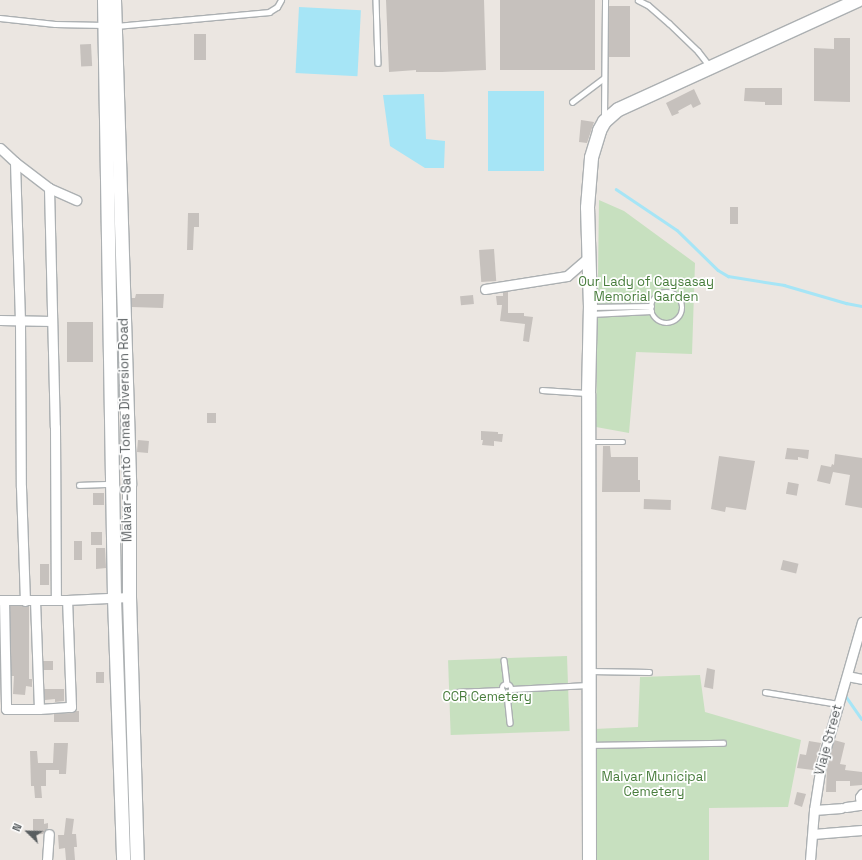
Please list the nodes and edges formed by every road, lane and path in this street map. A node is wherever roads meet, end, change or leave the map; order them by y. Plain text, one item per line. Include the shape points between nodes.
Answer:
1 (104, 0) edge
2 (114, 0) edge
3 (281, 0) edge
4 (376, 0) edge
5 (605, 0) edge
6 (638, 0) edge
7 (857, 0) edge
8 (0, 18) edge
9 (110, 25) junction
10 (378, 63) dead end
11 (712, 67) junction
12 (603, 78) junction
13 (572, 102) dead end
14 (604, 121) junction
15 (0, 148) edge
16 (15, 162) junction
17 (49, 188) junction
18 (76, 200) dead end
19 (588, 258) junction
20 (485, 290) dead end
21 (651, 308) junction
22 (590, 310) junction
23 (0, 320) edge
24 (20, 321) junction
25 (52, 321) junction
26 (542, 390) dead end
27 (588, 393) junction
28 (588, 442) junction
29 (623, 442) dead end
30 (112, 484) junction
31 (79, 485) dead end
32 (129, 597) junction
33 (114, 598) junction
34 (2, 600) edge
35 (35, 600) junction
36 (56, 600) junction
37 (67, 600) junction
38 (25, 601) junction
39 (862, 622) edge
40 (504, 660) dead end
41 (589, 671) junction
42 (649, 672) dead end
43 (847, 676) junction
44 (862, 679) edge
45 (507, 685) junction
46 (589, 685) junction
47 (512, 689) junction
48 (502, 690) junction
49 (456, 692) dead end
50 (765, 692) dead end
51 (507, 694) junction
52 (838, 704) junction
53 (39, 709) junction
54 (510, 723) dead end
55 (723, 742) dead end
56 (589, 745) junction
57 (862, 794) edge
58 (814, 810) junction
59 (862, 830) edge
60 (49, 834) dead end
61 (813, 834) junction
62 (47, 860) edge
63 (123, 860) edge
64 (137, 860) edge
65 (589, 860) edge
66 (810, 860) edge

1 - 9 street, Malvar–Santo Tomas Diversion Road
2 - 9 street, Malvar–Santo Tomas Diversion Road
3 - 9 lane via 277,7 269,12 247,16 185,18
4 - 10 lane
5 - 12 lane
6 - 11 lane via 669,23
7 - 11 street
8 - 9 lane via 55,24
9 - 30 street, Malvar–Santo Tomas Diversion Road
9 - 32 street, Malvar–Santo Tomas Diversion Road via 129,485
11 - 14 street via 618,108
12 - 13 lane
12 - 14 lane
14 - 19 street via 592,157 587,207
15 - 16 street
16 - 17 street
16 - 24 street
17 - 18 street
17 - 25 street
19 - 20 street via 567,276
19 - 22 street
21 - 21 lane via 656,320 666,324 678,320 683,309 679,298 669,292 657,295
21 - 22 lane
21 - 22 lane
22 - 27 street
23 - 24 street
24 - 25 street
24 - 38 street
25 - 36 street
26 - 27 lane
27 - 28 street
28 - 29 lane
28 - 41 street
30 - 31 lane
30 - 33 street, Malvar–Santo Tomas Diversion Road
32 - 33 street
32 - 64 street, Malvar–Santo Tomas Diversion Road
33 - 37 street
33 - 63 street, Malvar–Santo Tomas Diversion Road
34 - 38 street
34 - 53 street via 6,709
35 - 36 street
35 - 38 street
35 - 53 street
36 - 37 street
37 - 53 street via 71,707
39 - 43 street, Viaje Street
40 - 45 lane
41 - 42 lane
41 - 46 street
43 - 44 street
43 - 52 street, Viaje Street
45 - 47 lane
45 - 48 lane
46 - 47 lane
46 - 56 street
47 - 51 lane
48 - 49 lane
48 - 51 lane
50 - 52 lane
51 - 54 lane
52 - 58 street, Viaje Street via 821,765
55 - 56 lane
56 - 65 street
57 - 58 street via 861,805
58 - 61 street, Viaje Street
59 - 61 street
60 - 62 street
61 - 66 street, Viaje Street

